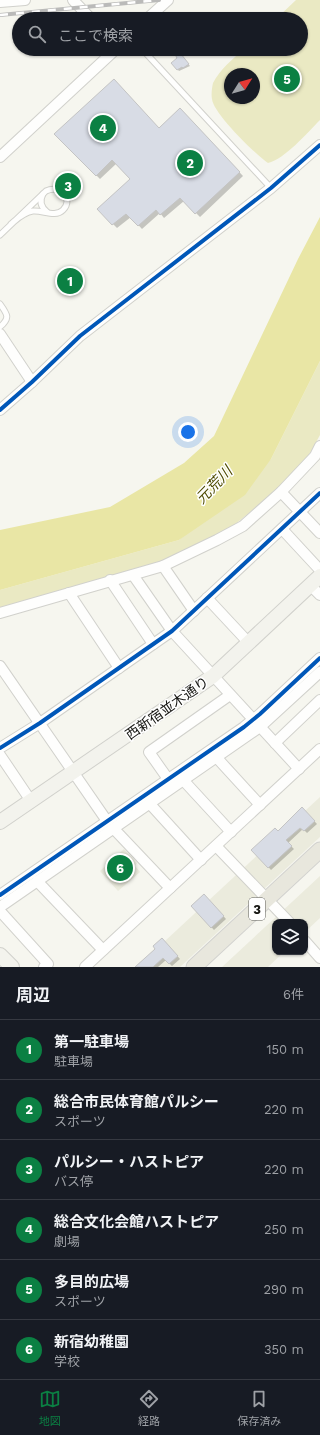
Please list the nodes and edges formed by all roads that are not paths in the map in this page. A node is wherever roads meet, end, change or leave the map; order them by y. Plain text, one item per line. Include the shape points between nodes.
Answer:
1 (25, 0) edge
2 (73, 0) edge
3 (168, 0) edge
4 (0, 2) edge
5 (84, 12) edge
6 (155, 12) edge
7 (108, 56) edge
8 (148, 56) edge
9 (320, 145) edge
10 (0, 157) edge
11 (271, 188) junction
12 (46, 191) junction
13 (47, 212) junction
14 (11, 224) junction
15 (0, 235) edge
16 (0, 304) edge
17 (0, 327) edge
18 (0, 334) edge
19 (32, 382) junction
20 (0, 410) edge
21 (320, 446) edge
22 (281, 492) junction
23 (319, 495) edge
24 (301, 512) junction
25 (282, 529) junction
26 (320, 533) edge
27 (164, 566) junction
28 (320, 570) edge
29 (133, 575) junction
30 (110, 580) junction
31 (315, 580) edge
32 (69, 593) junction
33 (320, 595) edge
34 (207, 598) junction
35 (194, 611) junction
36 (0, 613) edge
37 (172, 631) junction
38 (248, 642) junction
39 (153, 644) junction
40 (320, 658) edge
41 (0, 666) edge
42 (119, 668) junction
43 (320, 672) edge
44 (213, 676) junction
45 (230, 695) junction
46 (320, 700) edge
47 (253, 720) junction
48 (40, 723) junction
49 (260, 727) junction
50 (275, 743) junction
51 (0, 748) edge
52 (320, 749) edge
53 (0, 755) edge
54 (216, 758) junction
55 (299, 769) junction
56 (74, 772) junction
57 (168, 779) junction
58 (184, 780) junction
59 (31, 801) junction
60 (150, 804) junction
61 (260, 805) junction
62 (107, 820) junction
63 (0, 822) edge
64 (114, 829) junction
65 (231, 832) junction
66 (216, 846) junction
67 (320, 850) edge
68 (201, 860) junction
69 (320, 862) edge
70 (37, 881) junction
71 (170, 888) junction
72 (0, 895) edge
73 (271, 902) junction
74 (0, 907) edge
75 (0, 911) edge
76 (286, 919) edge
77 (308, 944) edge
78 (103, 950) junction
79 (0, 955) edge
80 (320, 958) edge
81 (320, 964) edge
82 (12, 967) edge
83 (44, 967) edge
84 (85, 967) edge
85 (194, 967) edge
86 (209, 967) edge
87 (317, 967) edge

1 - 4 street
2 - 5 street
3 - 6 street
7 - 10 street
8 - 11 lane
9 - 11 street
11 - 19 street via 80,336
12 - 13 lane via 41,202 42,208
12 - 13 lane via 56,188 62,191 66,200 63,210 52,214
12 - 14 lane
13 - 14 lane via 32,211
14 - 15 lane
16 - 17 lane via 7,321
18 - 19 street
19 - 20 street
21 - 22 street via 315,456
22 - 24 street
22 - 27 street via 243,526
23 - 24 street
24 - 25 street
24 - 26 street
25 - 28 street
25 - 34 street
27 - 29 street
27 - 35 street
29 - 30 street
29 - 37 street
30 - 32 street
30 - 39 street
31 - 33 street
31 - 38 street, 西新宿並木通り
32 - 36 street
32 - 42 street
34 - 35 street
34 - 38 street
35 - 37 street
37 - 39 street
37 - 44 street
38 - 44 street, 西新宿並木通り
39 - 42 street
40 - 47 street
41 - 48 street
42 - 48 street
43 - 49 street
44 - 45 street
44 - 56 street, 西新宿並木通り
45 - 47 street
45 - 57 street via 149,752
46 - 50 street
47 - 49 street
47 - 57 street
48 - 51 street
48 - 56 street
49 - 50 street
49 - 54 street
50 - 55 street
52 - 55 street
53 - 59 street
54 - 58 street
54 - 61 street
55 - 61 street
56 - 59 street, 西新宿並木通り
56 - 62 street
57 - 62 street
58 - 60 street
58 - 65 street
59 - 63 street, 西新宿並木通り
60 - 64 street
60 - 68 street
61 - 65 street
62 - 72 street
64 - 70 street
64 - 71 street
65 - 66 street
66 - 68 street
66 - 73 street
67 - 73 main road, 3
68 - 71 street
69 - 73 main road, 3
70 - 74 street
70 - 78 street
71 - 78 street
73 - 76 street
73 - 85 main road, 3
73 - 86 main road, 3
75 - 83 street via 48,964
77 - 80 street
78 - 84 street
79 - 82 street
81 - 87 street

